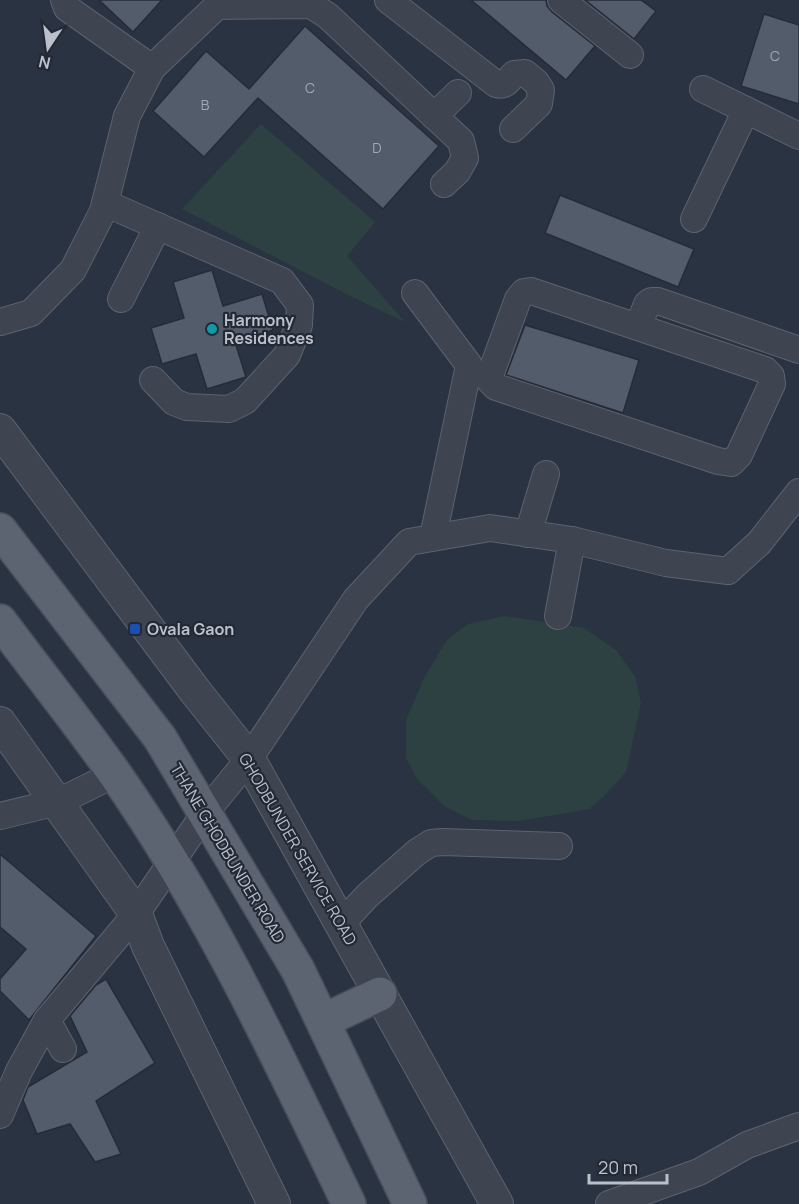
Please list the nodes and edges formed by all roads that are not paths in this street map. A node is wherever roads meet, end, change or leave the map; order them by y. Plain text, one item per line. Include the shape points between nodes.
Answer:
1 (64, 0) edge
2 (388, 0) edge
3 (561, 0) edge
4 (292, 2) edge
5 (209, 6) edge
6 (630, 55) dead end
7 (152, 68) junction
8 (703, 89) dead end
9 (458, 93) dead end
10 (746, 111) junction
11 (434, 116) junction
12 (513, 129) dead end
13 (799, 136) edge
14 (444, 183) dead end
15 (105, 203) junction
16 (694, 219) dead end
17 (158, 226) junction
18 (415, 293) dead end
19 (121, 299) dead end
20 (0, 322) edge
21 (638, 327) junction
22 (799, 350) edge
23 (153, 380) dead end
24 (0, 430) edge
25 (546, 474) dead end
26 (799, 492) edge
27 (0, 530) edge
28 (528, 534) junction
29 (433, 537) junction
30 (572, 540) junction
31 (558, 616) dead end
32 (0, 621) edge
33 (0, 723) edge
34 (249, 759) junction
35 (115, 774) junction
36 (58, 802) junction
37 (205, 813) junction
38 (0, 816) edge
39 (559, 846) dead end
40 (171, 862) junction
41 (136, 914) junction
42 (341, 924) junction
43 (380, 994) junction
44 (47, 1020) junction
45 (323, 1021) junction
46 (63, 1049) dead end
47 (0, 1115) edge
48 (799, 1126) edge
49 (274, 1204) edge
50 (349, 1204) edge
51 (410, 1204) edge
52 (497, 1204) edge
53 (609, 1204) edge

1 - 7 street via 67,8
2 - 12 street via 496,84 506,84 514,74 525,73 536,82 541,90 538,104
3 - 6 street
4 - 5 street
4 - 11 street via 311,5 328,16
5 - 7 street
7 - 15 street via 127,116
8 - 10 street
9 - 11 street
10 - 13 street
10 - 16 street
11 - 14 street via 460,141 465,158
15 - 17 street
15 - 20 street via 73,270 30,313
17 - 19 street
17 - 23 street via 282,281 300,305 298,325 286,355 245,401 229,409 187,407 174,402
18 - 29 street via 470,364
21 - 21 street via 531,291 524,292 518,299 490,381 496,387 731,463 739,455 772,384 771,376 765,370
21 - 22 street via 651,301
24 - 34 street, GHODBUNDER SERVICE ROAD
25 - 28 street
26 - 30 street via 759,543 728,571 666,563
27 - 37 main road, THANE GHODBUNDER ROAD via 160,738
28 - 29 street via 490,528
28 - 30 street
29 - 34 street via 409,542 356,599
30 - 31 street
32 - 35 main road
33 - 36 street
34 - 37 street
34 - 42 street, GHODBUNDER SERVICE ROAD
35 - 36 street
35 - 40 main road
36 - 38 street
36 - 41 street
37 - 40 street
37 - 45 main road, THANE GHODBUNDER ROAD via 298,970
39 - 42 street via 431,843 367,896
40 - 41 street
40 - 50 main road via 251,1001
41 - 44 street
41 - 49 street
42 - 43 street, GHODBUNDER SERVICE ROAD
43 - 45 main road
43 - 52 street, GHODBUNDER SERVICE ROAD
44 - 46 street
44 - 47 street
45 - 51 main road, THANE GHODBUNDER ROAD
48 - 53 street via 747,1145 699,1172

